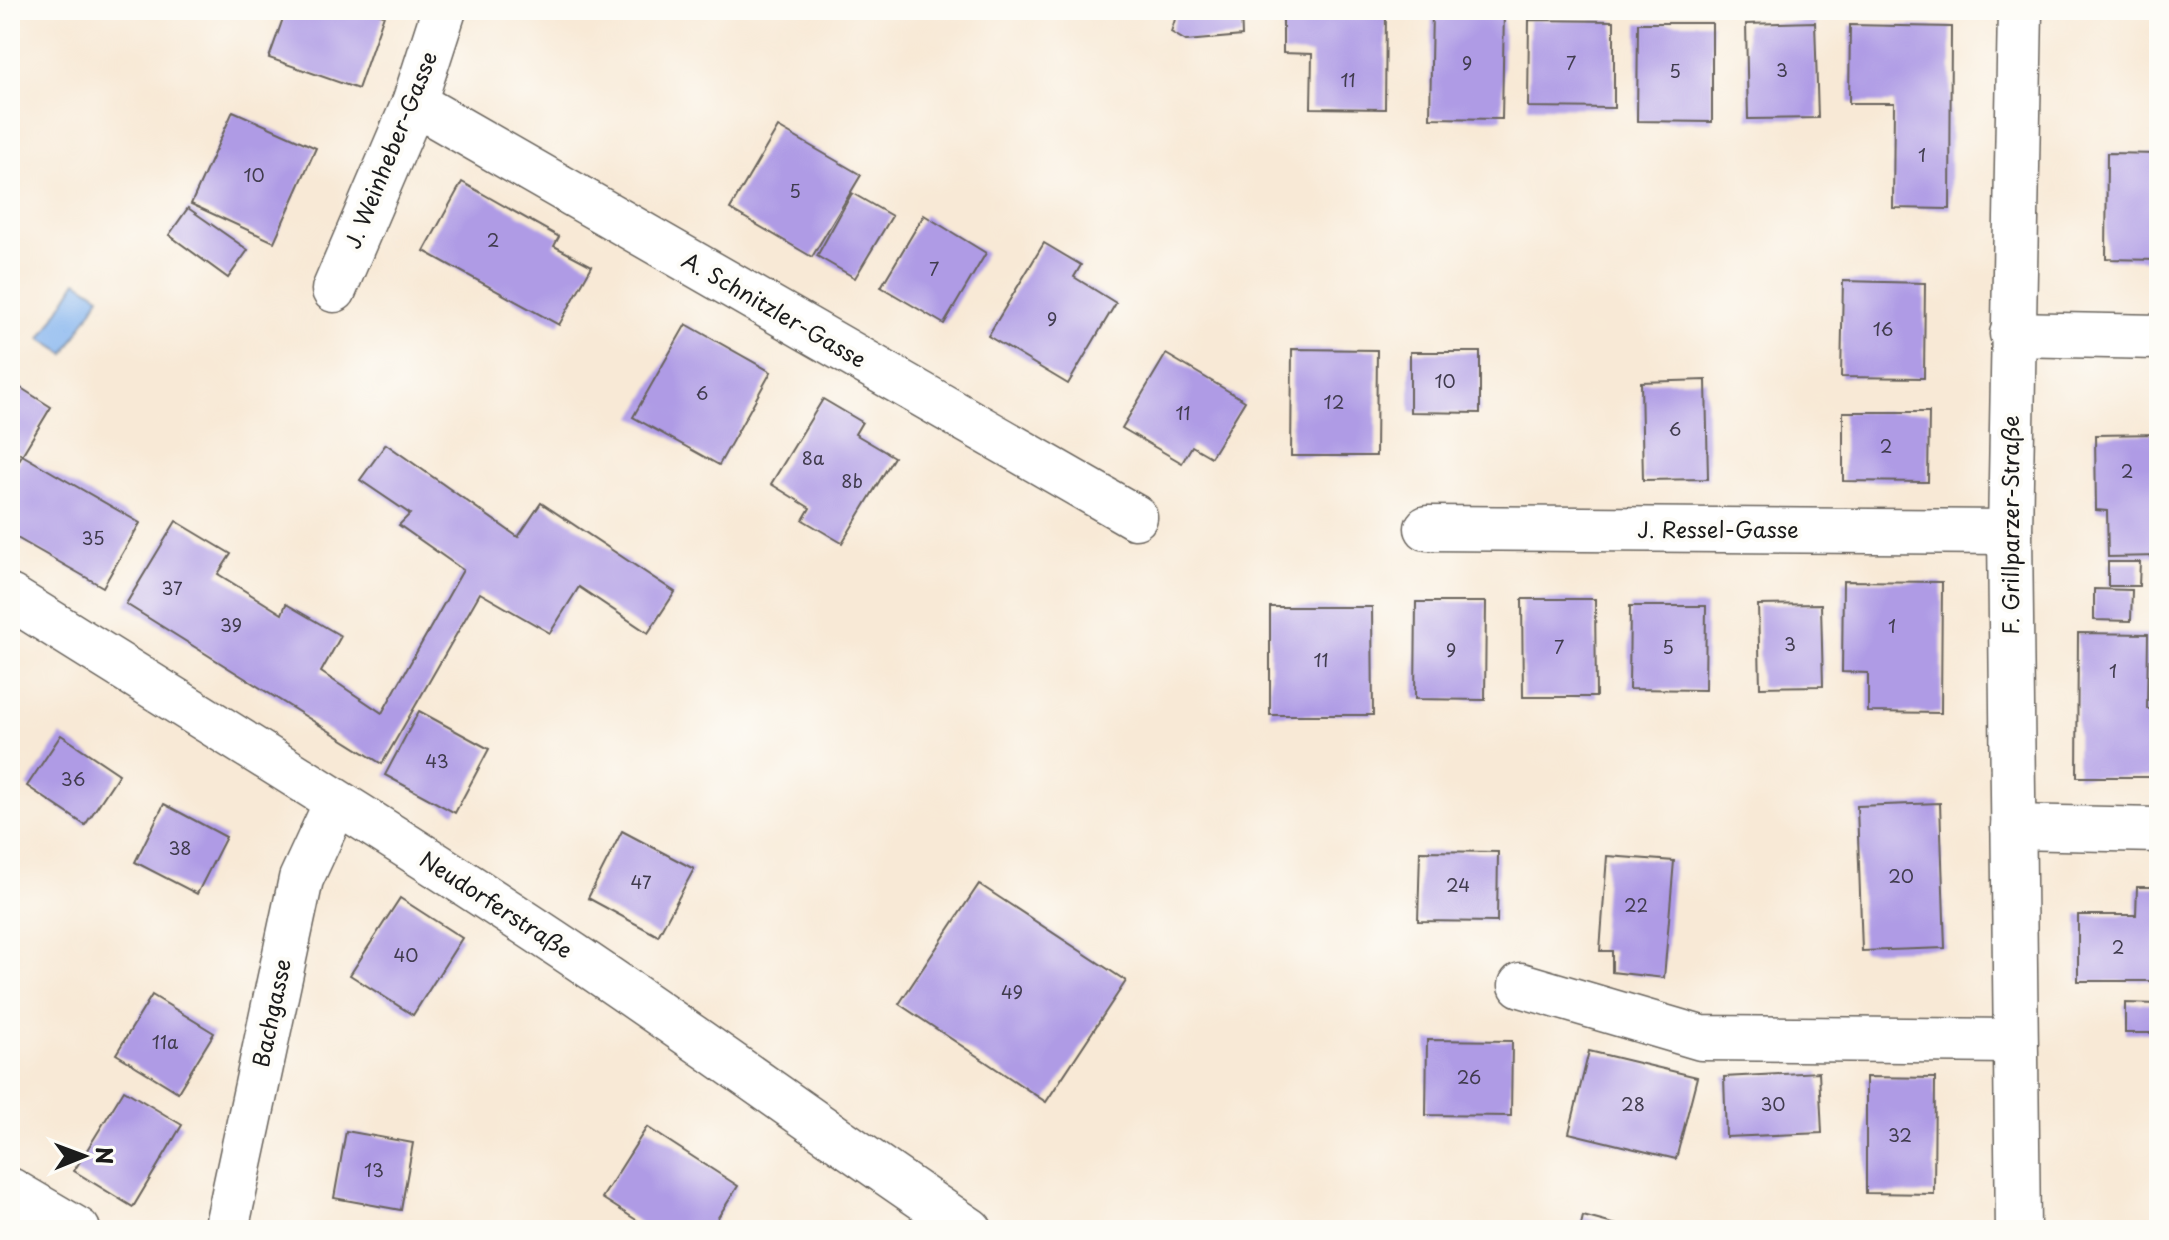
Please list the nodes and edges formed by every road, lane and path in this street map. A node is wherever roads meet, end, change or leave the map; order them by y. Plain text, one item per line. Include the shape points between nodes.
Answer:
1 (444, 10) edge
2 (2020, 10) edge
3 (414, 103) junction
4 (334, 290) dead end
5 (2012, 334) junction
6 (2159, 337) edge
7 (1135, 517) dead end
8 (1427, 528) dead end
9 (2010, 532) junction
10 (10, 597) edge
11 (336, 803) junction
12 (2013, 827) junction
13 (2159, 830) edge
14 (1521, 985) dead end
15 (2015, 1041) junction
16 (10, 1190) edge
17 (78, 1230) edge
18 (226, 1230) edge
19 (970, 1230) edge
20 (2018, 1230) edge

1 - 3 street, J. Weinheber-Gasse
2 - 5 street, F. Grillparzer-Straße
3 - 4 street, J. Weinheber-Gasse
3 - 7 street, A. Schnitzler-Gasse
5 - 6 street
5 - 9 street, F. Grillparzer-Straße
8 - 9 street, J. Ressel-Gasse
9 - 12 street, F. Grillparzer-Straße
10 - 11 street, Neudorferstraße
11 - 18 street, Bachgasse via 301,879
11 - 19 street, Neudorferstraße via 571,953
12 - 13 street
12 - 15 street, F. Grillparzer-Straße
14 - 15 street via 1701,1038
15 - 20 street, F. Grillparzer-Straße
16 - 17 street

